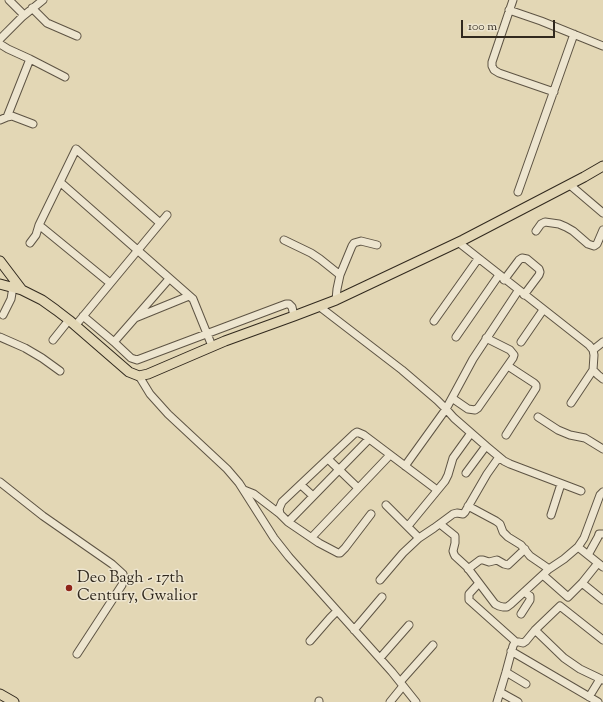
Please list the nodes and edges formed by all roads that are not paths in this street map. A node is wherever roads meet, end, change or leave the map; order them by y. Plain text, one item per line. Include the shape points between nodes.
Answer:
1 (10, 0) edge
2 (43, 0) edge
3 (513, 0) edge
4 (32, 8) junction
5 (509, 10) junction
6 (24, 15) junction
7 (574, 34) junction
8 (77, 36) dead end
9 (0, 39) edge
10 (0, 44) edge
11 (603, 46) edge
12 (30, 59) junction
13 (65, 77) dead end
14 (554, 92) junction
15 (3, 118) edge
16 (33, 124) dead end
17 (603, 166) edge
18 (60, 182) junction
19 (570, 185) junction
20 (518, 192) dead end
21 (603, 212) edge
22 (167, 215) dead end
23 (160, 223) junction
24 (39, 225) junction
25 (536, 230) dead end
26 (603, 230) edge
27 (284, 240) dead end
28 (458, 242) junction
29 (30, 243) dead end
30 (377, 245) dead end
31 (137, 251) junction
32 (478, 259) junction
33 (0, 260) edge
34 (340, 275) junction
35 (502, 277) junction
36 (169, 279) junction
37 (110, 283) junction
38 (0, 284) edge
39 (13, 287) junction
40 (22, 290) junction
41 (521, 293) junction
42 (189, 296) junction
43 (336, 300) junction
44 (320, 306) junction
45 (543, 310) junction
46 (3, 315) dead end
47 (83, 316) junction
48 (294, 316) junction
49 (135, 318) junction
50 (434, 321) dead end
51 (72, 323) junction
52 (207, 334) junction
53 (0, 337) edge
54 (456, 337) dead end
55 (486, 338) junction
56 (53, 340) dead end
57 (114, 342) junction
58 (521, 342) dead end
59 (603, 342) edge
60 (212, 346) junction
61 (593, 350) junction
62 (508, 366) junction
63 (593, 370) junction
64 (60, 371) dead end
65 (139, 376) junction
66 (603, 379) edge
67 (452, 398) junction
68 (571, 403) dead end
69 (446, 409) junction
70 (538, 417) dead end
71 (471, 432) junction
72 (506, 435) dead end
73 (369, 439) junction
74 (486, 446) junction
75 (603, 449) edge
76 (390, 455) junction
77 (499, 457) junction
78 (328, 459) junction
79 (405, 466) junction
80 (339, 470) junction
81 (466, 473) dead end
82 (0, 482) edge
83 (561, 484) junction
84 (301, 485) junction
85 (358, 488) junction
86 (244, 490) junction
87 (437, 490) junction
88 (581, 491) dead end
89 (603, 492) edge
90 (313, 496) junction
91 (601, 501) edge
92 (386, 505) dead end
93 (468, 506) junction
94 (280, 514) junction
95 (371, 514) dead end
96 (551, 515) dead end
97 (288, 522) junction
98 (440, 524) junction
99 (408, 526) junction
100 (603, 534) edge
101 (312, 538) junction
102 (419, 538) junction
103 (578, 547) junction
104 (524, 549) junction
105 (588, 555) junction
106 (600, 565) edge
107 (468, 569) junction
108 (549, 569) junction
109 (543, 575) junction
110 (380, 580) dead end
111 (479, 583) junction
112 (582, 583) junction
113 (524, 592) junction
114 (382, 597) dead end
115 (568, 597) junction
116 (603, 600) edge
117 (560, 606) junction
118 (337, 611) junction
119 (521, 614) dead end
120 (409, 625) dead end
121 (354, 630) junction
122 (535, 630) junction
123 (603, 640) edge
124 (310, 641) dead end
125 (516, 642) junction
126 (433, 645) dead end
127 (511, 652) junction
128 (77, 654) dead end
129 (380, 658) junction
130 (506, 672) junction
131 (602, 679) edge
132 (401, 684) junction
133 (526, 684) dead end
134 (500, 692) junction
135 (0, 696) edge
136 (589, 697) junction
137 (14, 702) edge
138 (390, 702) edge
139 (416, 702) edge
140 (497, 702) edge
141 (518, 702) edge
142 (598, 702) edge

1 - 6 street
2 - 4 street
3 - 5 street
4 - 6 street
4 - 8 street via 47,23
5 - 7 street
5 - 14 street via 492,62 494,70
6 - 9 street
7 - 11 street
7 - 14 street
10 - 12 street
12 - 13 street
12 - 15 street
14 - 20 street
15 - 16 street via 12,116
17 - 19 main road
18 - 23 street via 76,149
18 - 24 street
18 - 31 street
19 - 21 street
19 - 28 main road
22 - 23 street
23 - 31 street
24 - 29 street
24 - 37 street
25 - 26 street via 545,222 559,224 594,246
27 - 34 street via 315,256
28 - 32 street
28 - 43 main road
30 - 34 street via 361,241 354,243
31 - 36 street
31 - 37 street
32 - 35 street
32 - 50 street
33 - 40 main road
34 - 43 street
35 - 41 street
35 - 41 street via 522,258 539,268 539,275
35 - 54 street
36 - 42 street
36 - 49 street
37 - 47 street
38 - 39 main road
39 - 40 main road
39 - 46 street via 11,299
40 - 51 main road via 56,310
41 - 45 street
41 - 55 street
42 - 49 street
42 - 52 street
43 - 44 main road
44 - 48 main road
44 - 69 street via 402,370
45 - 58 street
45 - 61 street
47 - 51 street
47 - 57 street
48 - 52 street via 292,307 286,304
48 - 60 main road
49 - 57 street
51 - 56 street
51 - 65 main road via 129,372
52 - 57 street via 137,360 131,358
52 - 60 street
53 - 64 street via 25,348
55 - 62 street via 512,353 514,358
55 - 67 street
59 - 61 street
60 - 65 main road
61 - 63 street
62 - 67 street via 475,410 468,409
62 - 72 street via 534,383 536,388
63 - 66 street
63 - 68 street
65 - 86 street via 150,394 168,414 227,470
67 - 69 street
69 - 71 street
69 - 79 street
70 - 75 street via 558,430 585,438
71 - 74 street
71 - 87 street via 453,458 447,477
73 - 76 street
73 - 78 street via 357,432
73 - 80 street
74 - 77 street
74 - 81 street
76 - 79 street
76 - 85 street
77 - 83 street via 510,464
77 - 93 street
78 - 80 street
78 - 84 street
79 - 87 street
80 - 85 street
80 - 90 street
82 - 128 street via 123,574 122,585
83 - 88 street
83 - 96 street
84 - 90 street
84 - 94 street via 282,502
85 - 101 street
86 - 94 street via 254,494
86 - 118 street via 279,545
87 - 99 street
89 - 91 street
90 - 97 street
91 - 103 street
92 - 99 street
93 - 98 street via 463,514 453,514
93 - 104 street via 500,524 503,532
94 - 97 street
95 - 101 street via 340,553
97 - 101 street
98 - 102 street
98 - 107 street via 455,536 454,554
99 - 102 street
100 - 105 street via 600,534
102 - 110 street
103 - 105 street
103 - 108 street
104 - 107 street via 508,565 497,560 480,560
104 - 108 street
105 - 106 street
106 - 112 street
107 - 111 street
108 - 109 street
109 - 113 street
109 - 115 street
111 - 113 street via 495,604 503,607 507,607
111 - 125 street via 470,594 470,600
112 - 115 street
112 - 116 street
113 - 119 street via 530,596 530,600
114 - 121 street
115 - 117 street
117 - 122 street
117 - 123 street
118 - 121 street
118 - 124 street
120 - 129 street
121 - 129 street
122 - 125 street via 523,643
122 - 131 street via 564,658
125 - 127 street
126 - 132 street
127 - 130 street
127 - 136 street
129 - 132 street
130 - 133 street
130 - 134 street
131 - 136 street
132 - 138 street
132 - 139 street
134 - 140 street
134 - 141 street
135 - 137 main road
136 - 142 street

